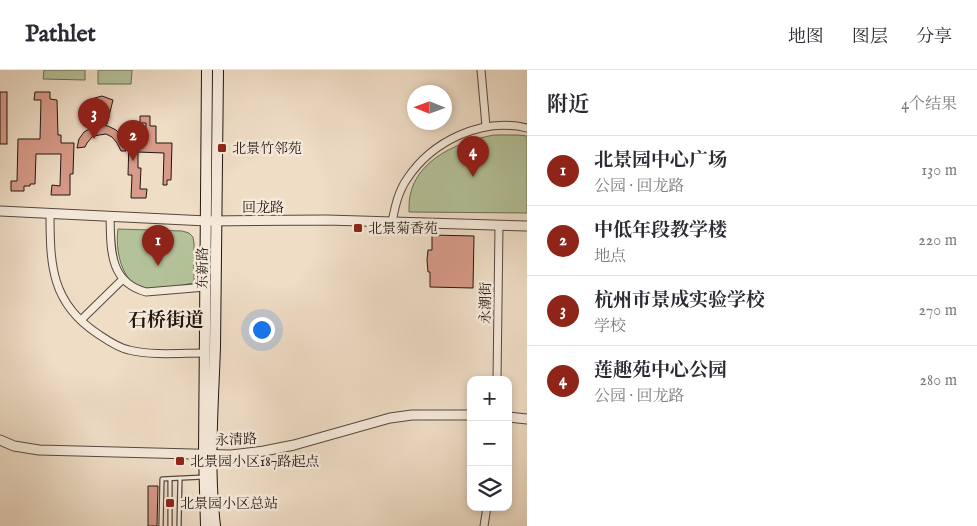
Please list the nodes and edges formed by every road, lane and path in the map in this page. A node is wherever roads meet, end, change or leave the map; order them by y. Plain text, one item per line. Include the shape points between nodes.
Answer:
1 (207, 70) edge
2 (218, 70) edge
3 (481, 70) edge
4 (486, 126) junction
5 (527, 128) edge
6 (0, 211) edge
7 (50, 213) junction
8 (110, 216) junction
9 (212, 221) junction
10 (392, 222) junction
11 (499, 226) junction
12 (527, 226) edge
13 (123, 279) junction
14 (206, 287) junction
15 (81, 320) junction
16 (205, 353) junction
17 (497, 376) edge
18 (467, 415) edge
19 (512, 417) edge
20 (527, 419) edge
21 (0, 440) edge
22 (208, 454) junction
23 (204, 477) junction
24 (170, 479) junction
25 (180, 479) junction
26 (486, 511) edge
27 (161, 526) edge
28 (170, 526) edge
29 (179, 526) edge
30 (206, 526) edge
31 (215, 526) edge
32 (484, 526) edge

1 - 9 main road, 东新路
2 - 9 main road, 东新路
3 - 4 street
4 - 5 street
4 - 10 street via 454,138 419,164 397,199
6 - 7 street, 回龙路
7 - 8 street, 回龙路
7 - 15 street via 52,266 60,294
8 - 9 street, 回龙路
8 - 13 street via 111,255
9 - 10 street, 回龙路
9 - 14 main road, 东新路
9 - 22 main road, 东新路
10 - 11 street, 回龙路
11 - 12 street, 回龙路
11 - 17 street, 永潮街
13 - 14 street via 146,292
13 - 15 street
14 - 16 main road, 东新路
15 - 16 street via 90,330 127,350
16 - 22 main road, 东新路
18 - 22 street, 永清路 via 390,418 264,451
19 - 20 street
21 - 22 street, 永清路 via 39,450
22 - 23 main road, 东新路
22 - 31 main road, 东新路
23 - 25 lane
23 - 30 main road, 东新路
24 - 25 lane
24 - 27 lane via 162,479
24 - 28 lane
25 - 29 lane
26 - 32 street

